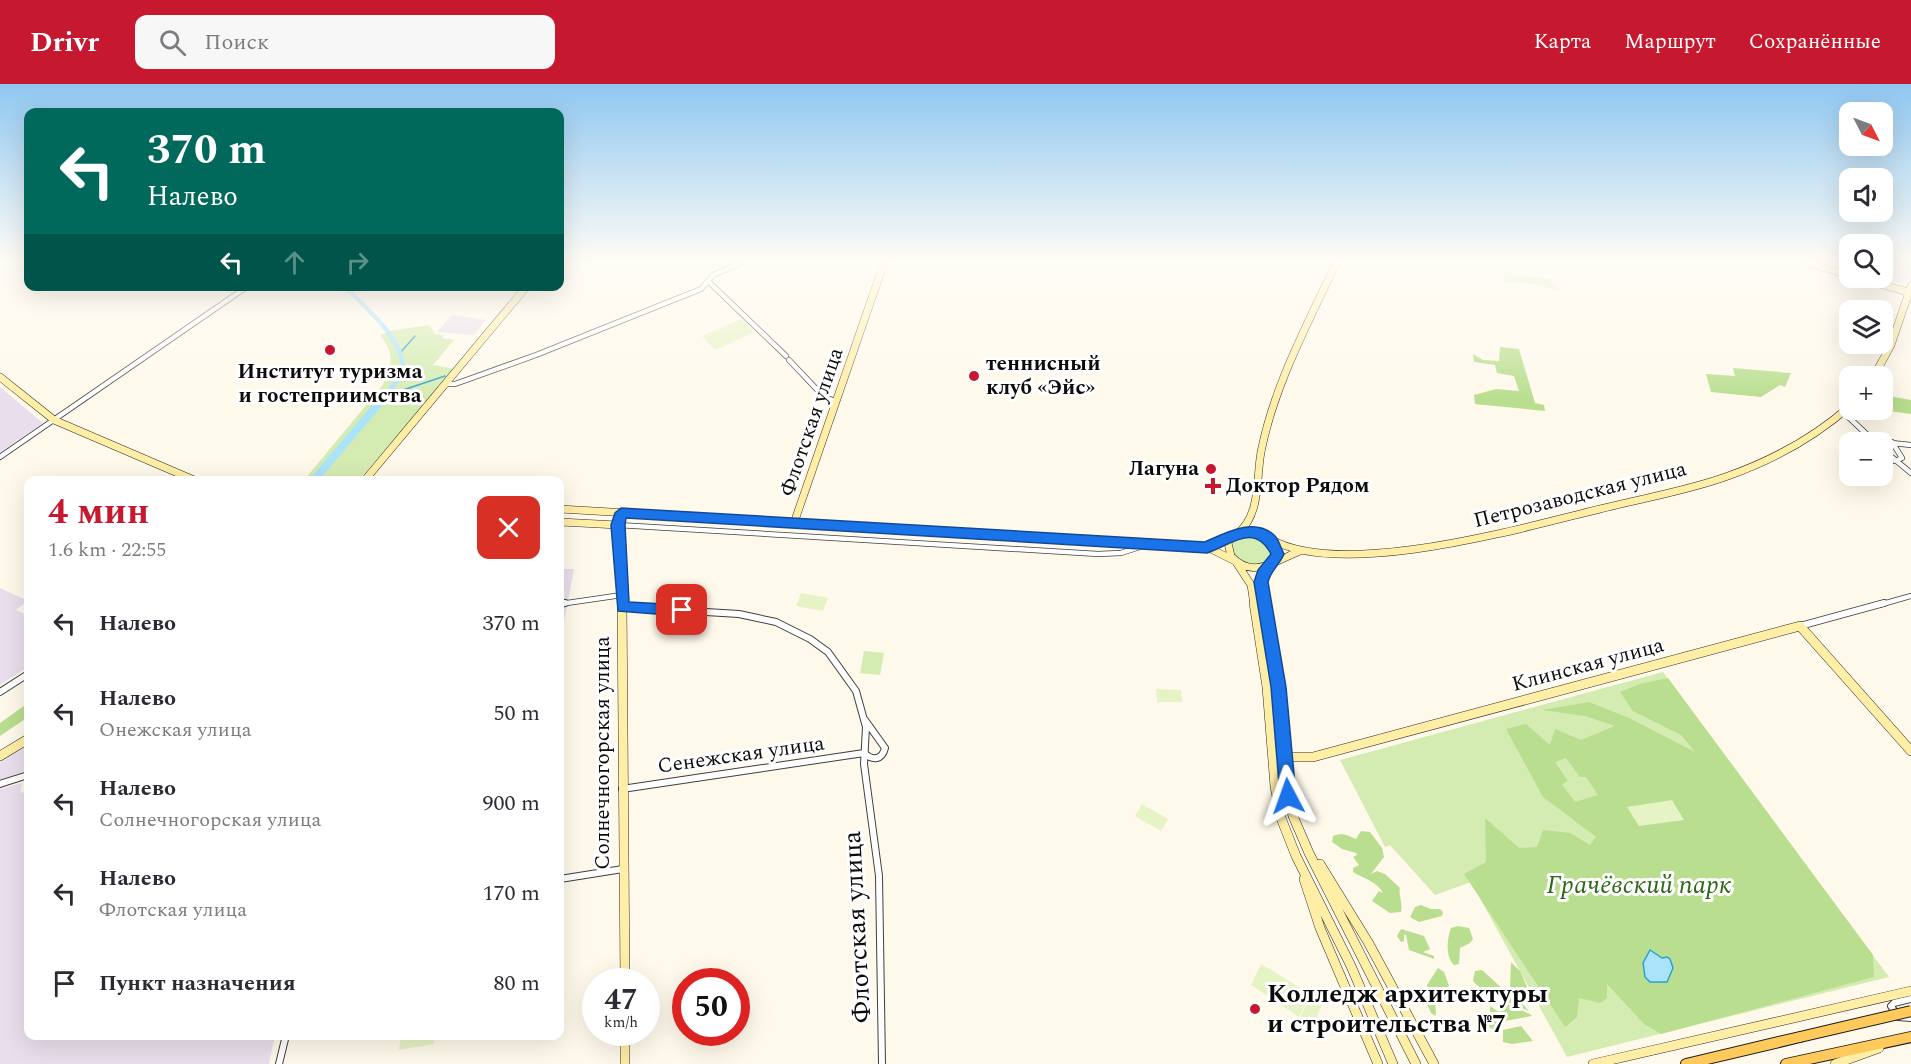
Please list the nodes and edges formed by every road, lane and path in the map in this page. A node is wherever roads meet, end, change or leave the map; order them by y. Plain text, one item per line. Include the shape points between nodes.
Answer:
1 (215, 309) edge
2 (508, 309) edge
3 (652, 309) edge
4 (736, 309) edge
5 (868, 309) edge
6 (1315, 309) edge
7 (1904, 309) edge
8 (1879, 366) edge
9 (0, 377) edge
10 (446, 384) junction
11 (836, 401) junction
12 (1839, 415) edge
13 (54, 420) junction
14 (1851, 420) edge
15 (1864, 432) edge
16 (1893, 442) edge
17 (1893, 444) edge
18 (1911, 445) edge
19 (0, 457) edge
20 (1893, 458) edge
21 (1896, 461) junction
22 (1911, 473) edge
23 (185, 476) edge
24 (368, 476) edge
25 (564, 509) edge
26 (621, 513) junction
27 (1253, 513) junction
28 (564, 522) edge
29 (794, 524) junction
30 (618, 525) junction
31 (1235, 535) junction
32 (1268, 538) junction
33 (1151, 544) junction
34 (1207, 548) junction
35 (1300, 552) junction
36 (1235, 561) junction
37 (1272, 564) junction
38 (622, 595) junction
39 (1911, 596) edge
40 (564, 603) edge
41 (622, 607) junction
42 (1800, 626) junction
43 (24, 677) edge
44 (0, 692) edge
45 (863, 717) junction
46 (24, 741) edge
47 (1911, 751) edge
48 (864, 753) junction
49 (0, 756) edge
50 (1272, 757) junction
51 (1285, 757) junction
52 (24, 776) edge
53 (0, 784) edge
54 (622, 789) junction
55 (1296, 856) junction
56 (622, 869) junction
57 (564, 878) edge
58 (1350, 921) junction
59 (625, 968) edge
60 (1911, 992) edge
61 (1911, 999) edge
62 (1911, 1011) edge
63 (1911, 1017) edge
64 (1911, 1037) edge
65 (285, 1040) edge
66 (625, 1046) edge
67 (1376, 1060) edge
68 (279, 1064) edge
69 (625, 1064) edge
70 (882, 1064) edge
71 (1393, 1064) edge
72 (1416, 1064) edge
73 (1434, 1064) edge
74 (1593, 1064) edge
75 (1686, 1064) edge
76 (1786, 1064) edge
77 (1835, 1064) edge

1 - 13 street
2 - 10 main road
3 - 10 street via 544,352
4 - 11 street via 825,398
5 - 11 main road, Флотская улица
6 - 27 main road via 1275,398 1261,452
7 - 8 main road
9 - 13 main road
10 - 24 main road
11 - 29 main road, Флотская улица
12 - 35 main road, Петрозаводская улица via 1784,451 1713,481 1448,545 1383,553
13 - 19 street
13 - 23 main road
14 - 15 street
16 - 18 street
17 - 21 street via 1902,458
20 - 21 street
21 - 22 street
25 - 26 main road
26 - 29 main road
26 - 30 main road, Солнечногорская улица
27 - 31 main road via 1248,525
27 - 32 main road
28 - 30 main road
29 - 33 main road
30 - 33 street via 1098,554 1121,553
30 - 38 main road, Солнечногорская улица
31 - 32 main road via 1252,532
31 - 34 main road
31 - 36 main road via 1227,548
32 - 35 main road, Петрозаводская улица
32 - 37 main road via 1277,554
33 - 34 main road
34 - 36 main road
35 - 37 main road, Петрозаводская улица
36 - 37 main road via 1254,569
36 - 50 main road via 1251,584 1267,687
37 - 51 main road via 1261,582
38 - 40 street
38 - 41 main road, Солнечногорская улица
39 - 42 street, Клинская улица
41 - 45 street, Флотская улица via 739,614 776,622 828,652 856,691
41 - 54 main road, Солнечногорская улица
42 - 47 main road
42 - 51 main road, Клинская улица via 1313,757
43 - 44 street
45 - 48 street, Флотская улица
45 - 48 street, Флотская улица via 885,748 879,758
46 - 49 main road
48 - 54 street, Сенежская улица
48 - 70 street, Флотская улица via 879,876
50 - 51 main road, Клинская улица
50 - 55 main road via 1277,802
51 - 58 main road via 1290,806 1297,827
52 - 53 street
54 - 56 main road, Солнечногорская улица
55 - 67 main road via 1320,928
55 - 71 main road via 1332,925
56 - 57 street
56 - 59 main road, Солнечногорская улица
58 - 72 main road
58 - 73 main road
60 - 74 main road
61 - 63 street via 1891,1006 1897,1016
62 - 75 main road, bridge
64 - 76 main road
64 - 77 main road
65 - 68 street
66 - 69 main road

